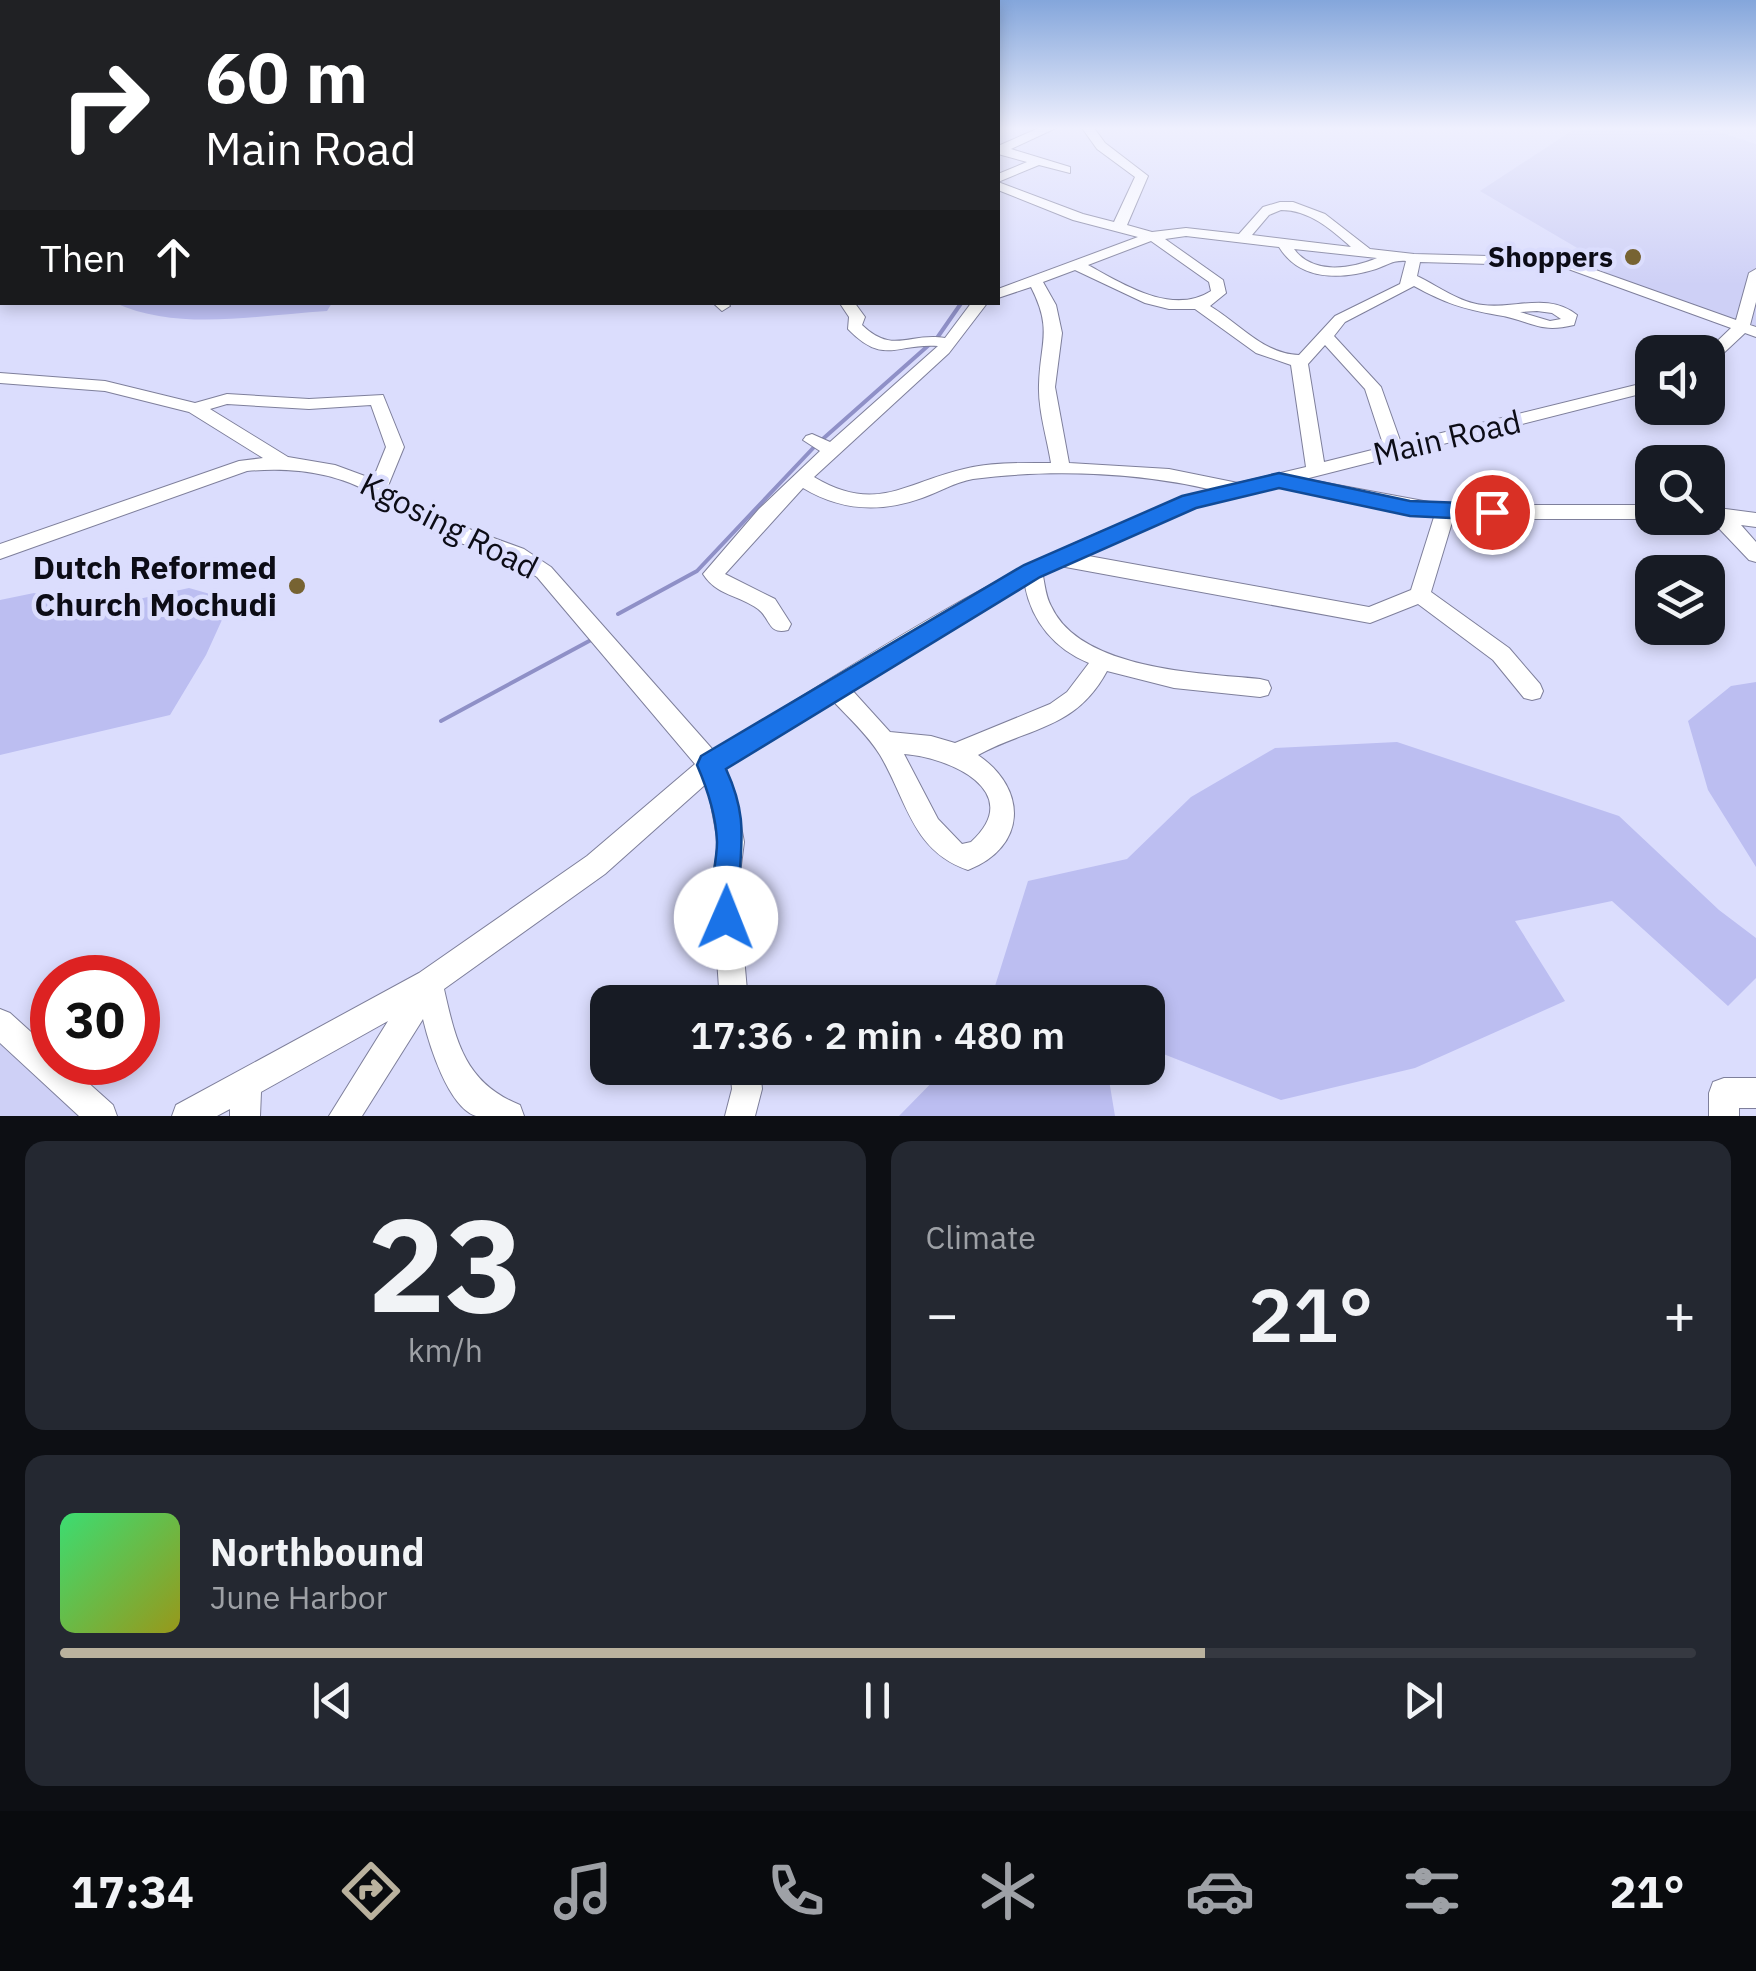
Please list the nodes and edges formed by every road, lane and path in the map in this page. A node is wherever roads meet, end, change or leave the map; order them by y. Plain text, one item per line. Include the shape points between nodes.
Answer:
1 (1140, 180) edge
2 (1000, 183) edge
3 (1120, 225) junction
4 (1152, 236) junction
5 (1242, 240) junction
6 (1286, 247) junction
7 (1366, 252) junction
8 (1386, 254) junction
9 (1414, 258) junction
10 (1080, 267) junction
11 (1756, 273) edge
12 (1412, 279) junction
13 (1035, 280) junction
14 (1000, 293) edge
15 (848, 305) edge
16 (978, 305) edge
17 (1202, 307) junction
18 (1498, 310) dead end
19 (1749, 330) edge
20 (1325, 336) junction
21 (939, 341) junction
22 (1725, 347) edge
23 (1299, 361) junction
24 (0, 378) edge
25 (1635, 390) edge
26 (195, 408) junction
27 (1394, 450) junction
28 (283, 462) junction
29 (1060, 468) junction
30 (1316, 471) junction
31 (803, 478) junction
32 (1279, 480) junction
33 (378, 488) junction
34 (1235, 489) junction
35 (1445, 512) junction
36 (1635, 512) edge
37 (1725, 516) edge
38 (1756, 520) edge
39 (1725, 525) edge
40 (0, 552) edge
41 (1756, 555) edge
42 (1058, 558) junction
43 (1032, 571) junction
44 (1420, 594) junction
45 (780, 624) dead end
46 (1102, 660) junction
47 (835, 688) junction
48 (1260, 688) dead end
49 (1532, 692) dead end
50 (883, 740) junction
51 (955, 756) junction
52 (710, 765) junction
53 (429, 984) junction
54 (733, 985) edge
55 (0, 1023) edge
56 (246, 1082) junction
57 (748, 1085) edge
58 (1756, 1093) edge
59 (102, 1116) edge
60 (186, 1116) edge
61 (245, 1116) edge
62 (344, 1116) edge
63 (509, 1116) edge
64 (740, 1116) edge
65 (1724, 1116) edge

1 - 3 street
2 - 3 street via 1078,217
3 - 4 street
4 - 5 street via 1186,232
4 - 10 street
4 - 17 street via 1216,280 1219,293
5 - 6 street
5 - 7 street via 1266,211 1280,206 1318,218
6 - 7 street
6 - 8 street via 1298,263 1326,271 1368,267
7 - 8 street
8 - 9 street
9 - 12 street
9 - 19 street via 1562,262
10 - 13 street
10 - 17 street via 1146,296
11 - 19 street
12 - 18 street via 1464,305
12 - 20 street via 1340,319
13 - 14 street
13 - 29 street via 1054,333 1047,387
15 - 21 street via 857,317 854,326 870,344
16 - 21 street
17 - 23 street via 1264,352
19 - 22 street
20 - 23 street
20 - 27 street via 1373,387
21 - 31 street via 823,446
23 - 30 street
24 - 26 street via 105,386
25 - 27 street, Main Road
26 - 28 street
26 - 33 street via 227,399 377,399 395,447
27 - 30 street, Main Road
28 - 33 street, Kgosing Road
28 - 40 street via 223,471
29 - 31 street via 958,476 886,505 835,498
29 - 34 street via 1182,475
30 - 32 street, Main Road
31 - 45 street via 713,574 769,603
32 - 34 street, Main Road
32 - 35 street
33 - 52 street, Kgosing Road via 432,523 518,554 544,572
34 - 42 street, Main Road
35 - 36 street
35 - 44 street
37 - 38 street
39 - 41 street
42 - 43 street, Main Road
42 - 44 street via 1370,615
43 - 46 street via 1045,616
43 - 47 street, Main Road
44 - 49 street via 1501,654
46 - 48 street
46 - 51 street via 1081,698 1060,714
47 - 50 street
47 - 52 street, Main Road
50 - 51 street
50 - 51 street via 942,841 968,858 991,840 1004,798
52 - 53 street, Main Road via 596,865
52 - 54 street via 731,842 724,888
53 - 56 street
53 - 62 street
53 - 63 street via 439,1029 466,1090 478,1104
55 - 59 street
56 - 60 street
56 - 61 street
57 - 64 street
58 - 65 street via 1724,1093

